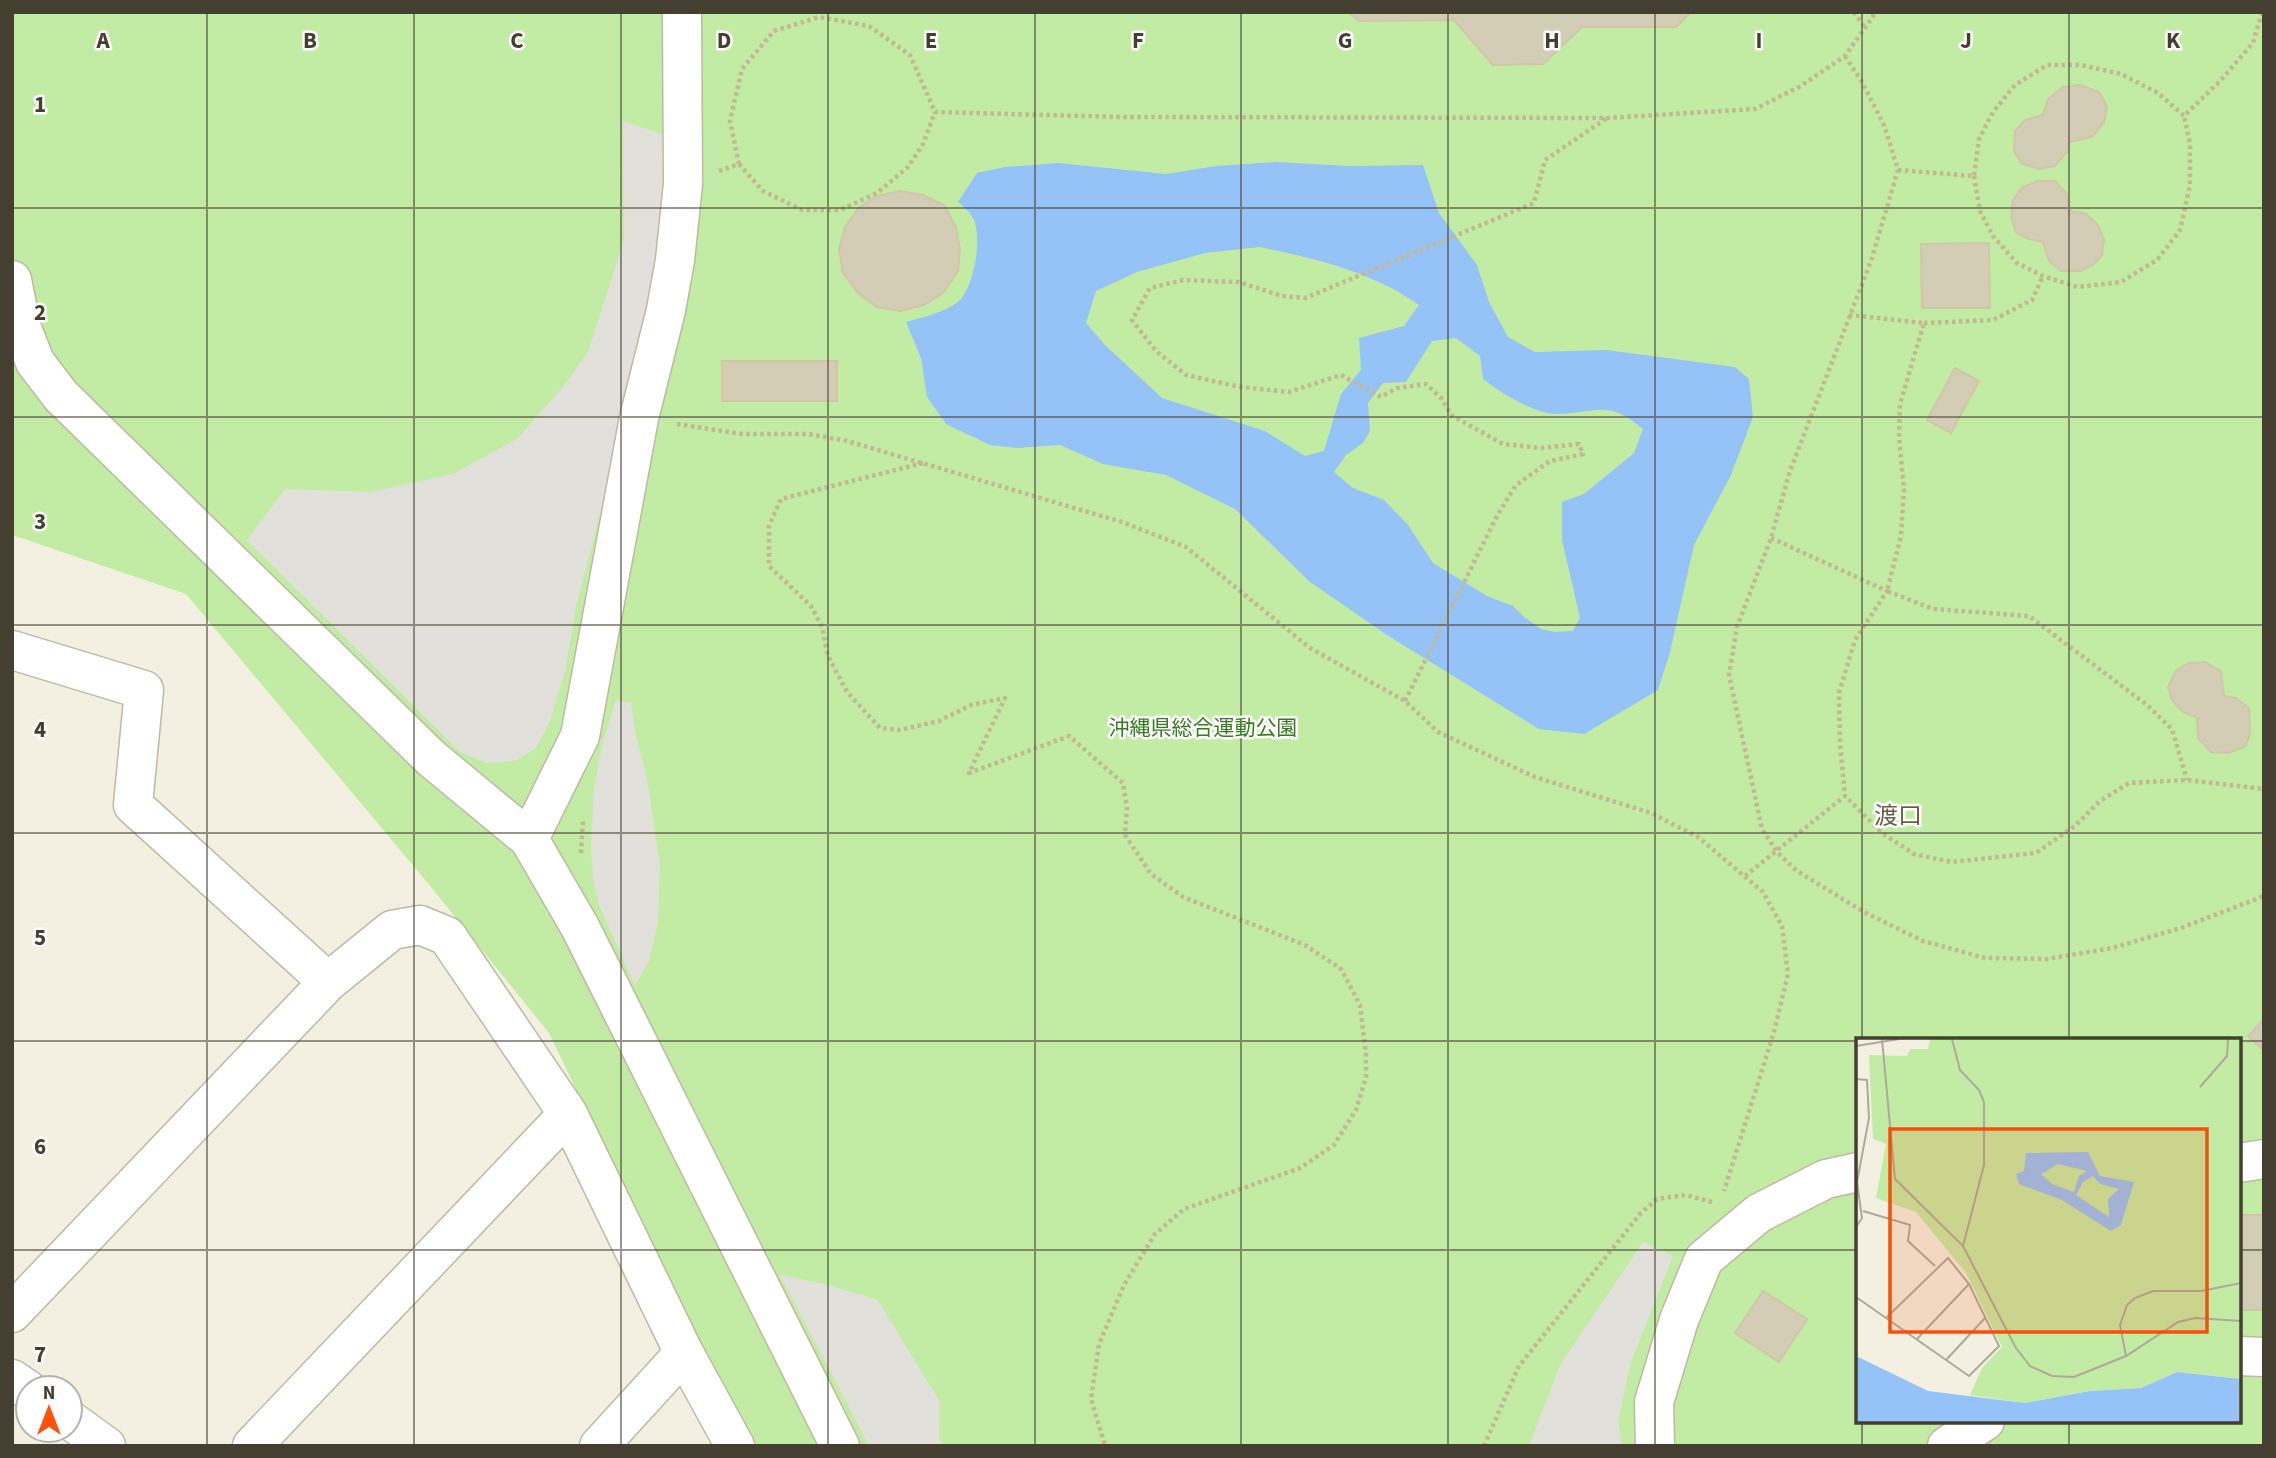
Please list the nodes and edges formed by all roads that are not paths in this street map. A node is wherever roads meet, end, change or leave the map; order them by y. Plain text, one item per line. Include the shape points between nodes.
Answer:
1 (682, 12) edge
2 (12, 279) edge
3 (12, 650) edge
4 (529, 839) junction
5 (328, 982) junction
6 (568, 1114) junction
7 (2264, 1159) edge
8 (2241, 1163) edge
9 (1856, 1172) edge
10 (12, 1313) edge
11 (684, 1353) junction
12 (2241, 1356) edge
13 (2264, 1357) edge
14 (1982, 1423) edge
15 (84, 1430) edge
16 (106, 1446) edge
17 (252, 1446) edge
18 (599, 1446) edge
19 (735, 1446) edge
20 (840, 1446) edge
21 (1655, 1446) edge
22 (1947, 1446) edge

1 - 4 street via 683,184 676,260 639,418 580,736
2 - 4 street via 21,326 35,362 61,396 431,758
3 - 5 street via 145,691 134,805
4 - 20 street via 580,927
5 - 6 street via 392,930 421,925 447,936
5 - 10 street
6 - 11 street
6 - 17 street
7 - 8 street
9 - 21 street via 1826,1179 1759,1213 1704,1259 1654,1402
11 - 18 street
11 - 19 street
12 - 13 street
14 - 22 street
15 - 16 street

